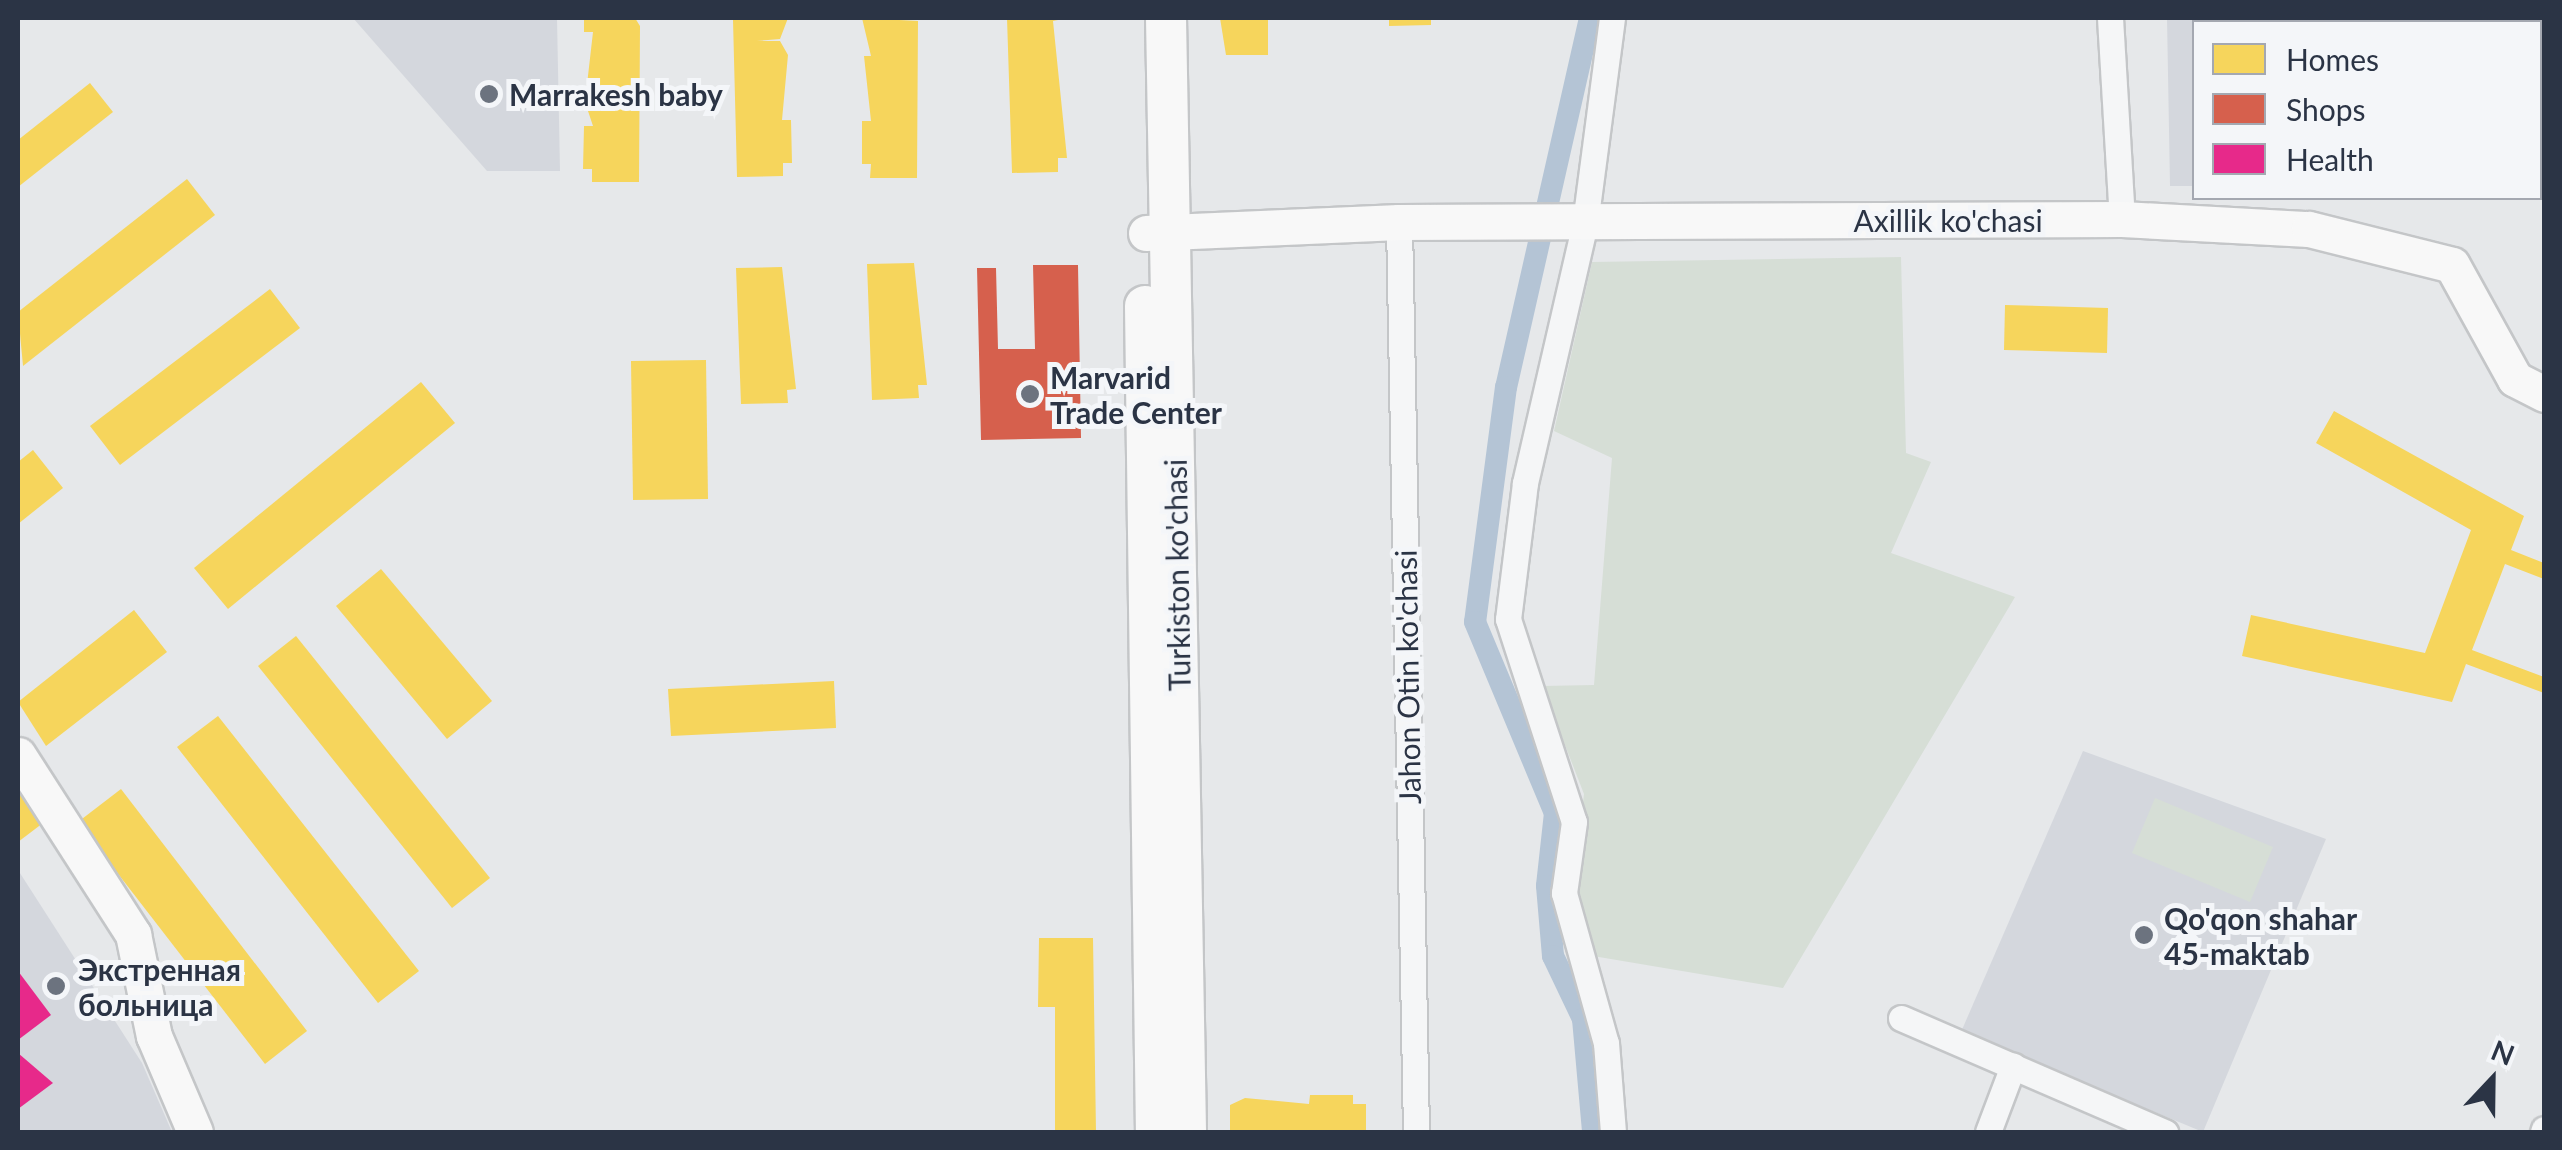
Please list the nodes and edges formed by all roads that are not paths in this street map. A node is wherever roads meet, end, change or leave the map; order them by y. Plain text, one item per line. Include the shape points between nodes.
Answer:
1 (1140, 18) edge
2 (1166, 18) edge
3 (1612, 18) edge
4 (2110, 18) edge
5 (2122, 219) junction
6 (1399, 222) junction
7 (1579, 223) junction
8 (1159, 233) junction
9 (2544, 394) edge
10 (18, 755) edge
11 (1901, 1018) dead end
12 (2013, 1066) junction
13 (195, 1132) edge
14 (1156, 1132) edge
15 (1186, 1132) edge
16 (1416, 1132) edge
17 (1613, 1132) edge
18 (1988, 1132) edge
19 (2165, 1132) edge

1 - 8 main road, Turkiston ko'chasi
2 - 8 main road, Turkiston ko'chasi
3 - 7 street
4 - 5 street
5 - 7 street, Axillik ko'chasi
5 - 9 street, Axillik ko'chasi via 2309,229 2452,266 2515,379
6 - 7 street, Axillik ko'chasi
6 - 8 street
6 - 16 street, Jahon Otin ko'chasi
7 - 17 street via 1525,482 1508,619 1574,822 1564,893 1606,1043
8 - 14 main road, Turkiston ko'chasi
8 - 15 main road, Turkiston ko'chasi
10 - 13 street via 133,934 154,1036
11 - 12 street
12 - 18 street
12 - 19 street

